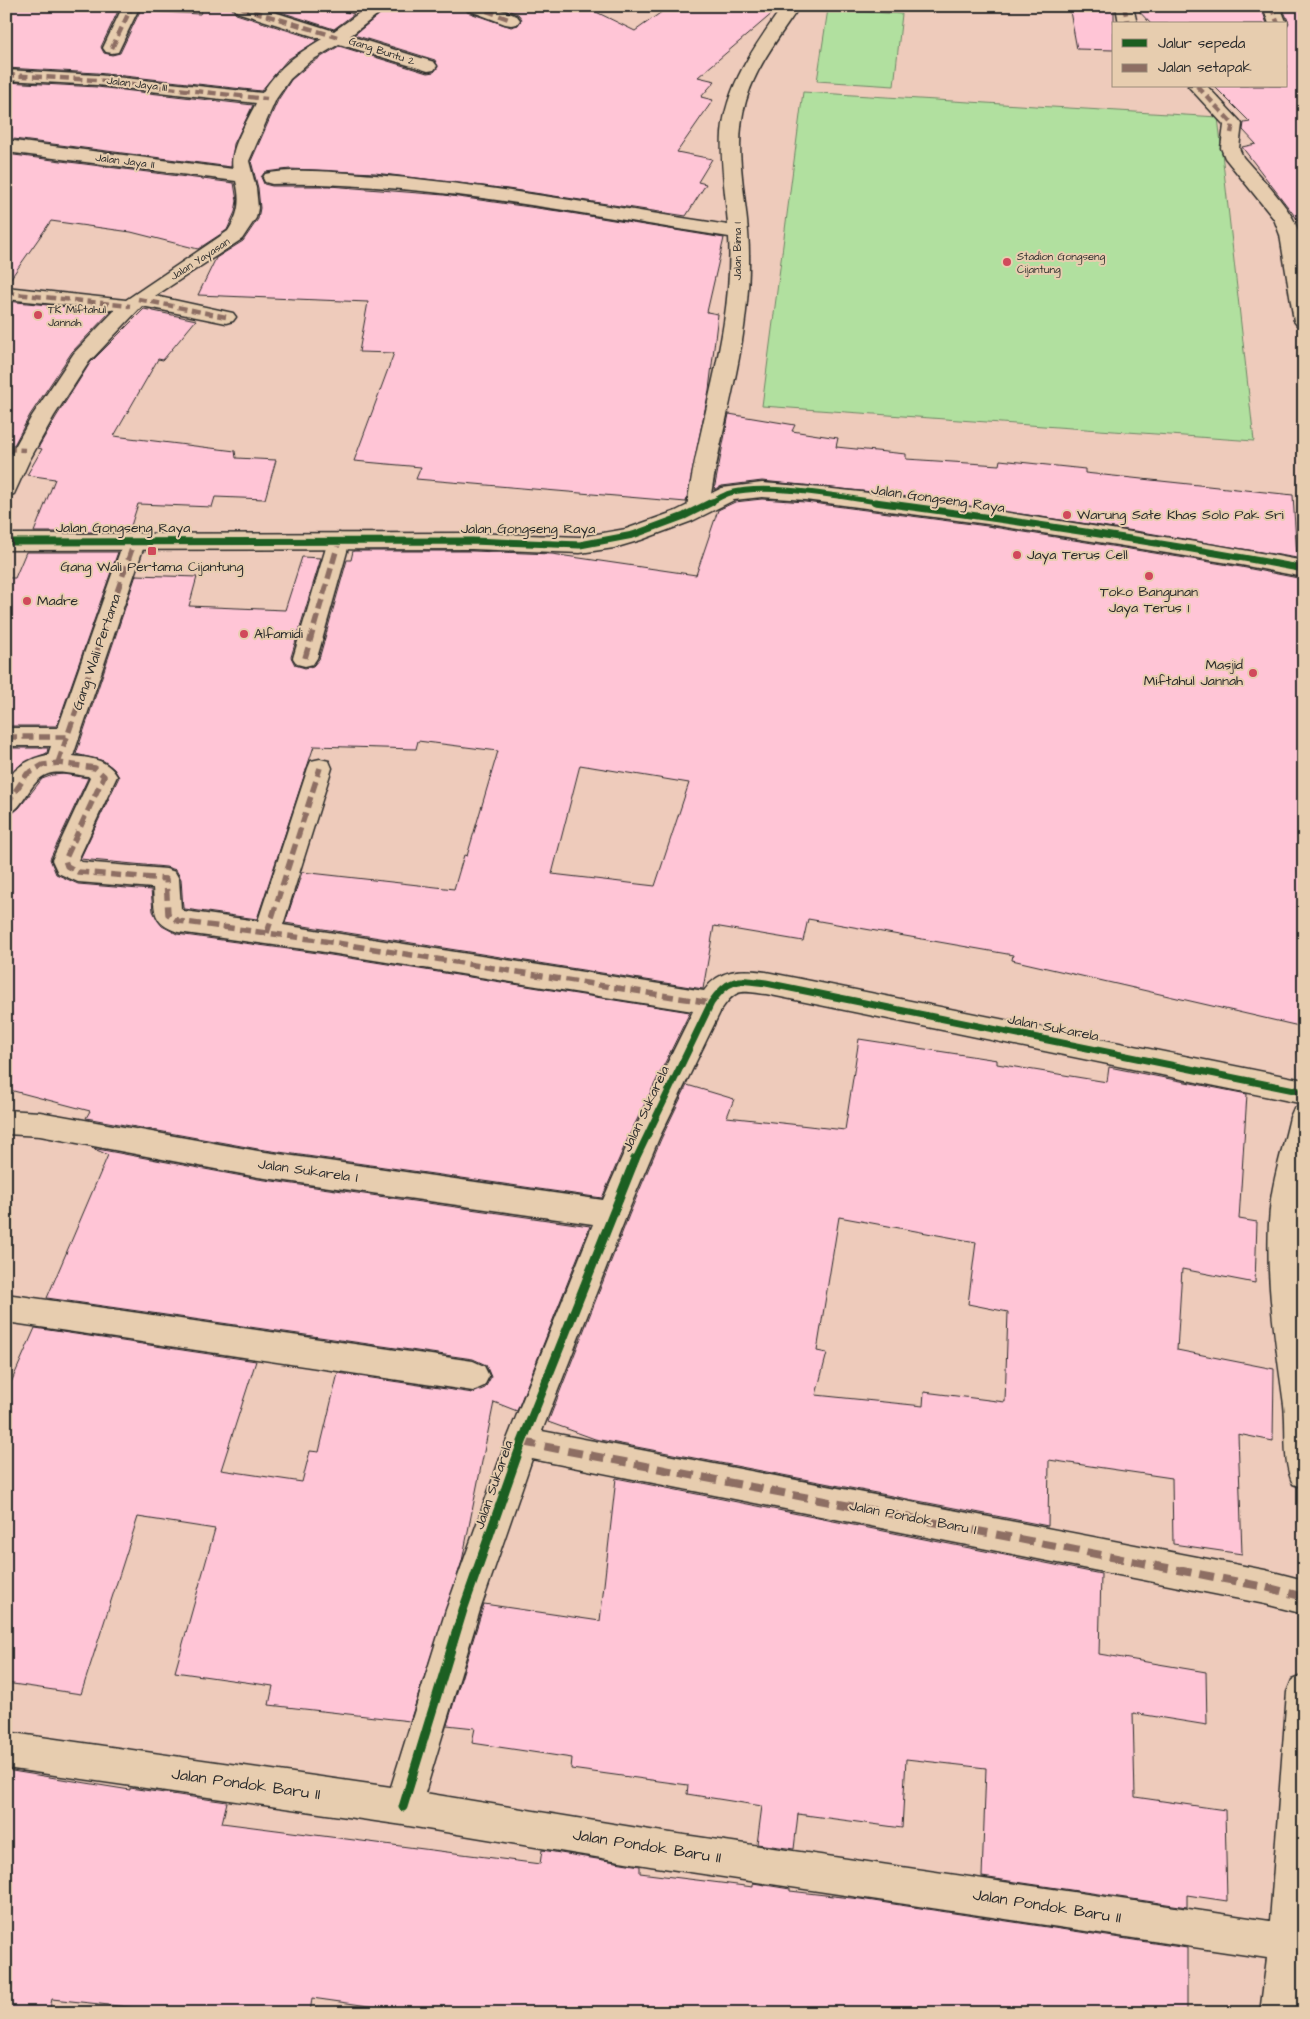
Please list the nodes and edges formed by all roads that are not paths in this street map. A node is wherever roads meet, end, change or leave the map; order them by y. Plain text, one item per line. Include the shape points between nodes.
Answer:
1 (132, 6) edge
2 (246, 6) edge
3 (380, 6) edge
4 (474, 6) edge
5 (792, 6) edge
6 (1124, 6) edge
7 (1271, 6) edge
8 (511, 20) dead end
9 (1128, 22) edge
10 (1277, 22) edge
11 (337, 37) junction
12 (112, 48) dead end
13 (428, 66) dead end
14 (6, 75) edge
15 (1199, 88) edge
16 (267, 99) junction
17 (6, 146) edge
18 (243, 176) junction
19 (272, 178) dead end
20 (738, 233) junction
21 (6, 293) edge
22 (134, 302) junction
23 (226, 316) dead end
24 (1304, 321) edge
25 (15, 450) edge
26 (6, 489) edge
27 (698, 508) junction
28 (135, 540) junction
29 (339, 541) junction
30 (6, 542) edge
31 (1304, 569) edge
32 (305, 658) dead end
33 (6, 737) edge
34 (67, 737) junction
35 (58, 764) junction
36 (320, 768) dead end
37 (6, 805) edge
38 (267, 933) junction
39 (711, 1003) junction
40 (1304, 1092) edge
41 (1304, 1117) edge
42 (6, 1122) edge
43 (612, 1214) junction
44 (6, 1308) edge
45 (474, 1376) dead end
46 (1302, 1408) edge
47 (522, 1442) junction
48 (1304, 1473) edge
49 (1304, 1597) edge
50 (1304, 1692) edge
51 (6, 1750) edge
52 (404, 1807) junction
53 (1287, 1942) junction
54 (1279, 2013) edge

1 - 12 street
2 - 11 street, Gang Buntu 2 via 243,8
3 - 11 street, Jalan Yayasan
4 - 8 street
5 - 20 street, Jalan Bima I via 751,71 736,103 732,148
6 - 9 street
7 - 10 street
11 - 13 street, Gang Buntu 2
11 - 16 street, Jalan Yayasan via 293,65
14 - 16 street, Jalan Jaya III via 98,80
15 - 24 street via 1233,124 1230,148 1234,158 1283,218 1290,235
16 - 18 street, Jalan Yayasan via 240,161
17 - 18 street, Jalan Jaya II
18 - 22 street, Jalan Yayasan via 248,208 246,218 235,235
19 - 20 street via 371,180 446,188
20 - 27 street, Jalan Bima I via 736,311 702,469
21 - 22 street
22 - 23 street
22 - 25 street, Jalan Yayasan via 81,358 43,416
25 - 26 street, Jalan Yayasan
27 - 29 street, Jalan Gongseng Raya via 633,535 580,544
27 - 31 street, Jalan Gongseng Raya via 730,493 778,490 987,518
28 - 29 street, Jalan Gongseng Raya
28 - 30 street, Jalan Gongseng Raya
28 - 34 street, Gang Wali Pertama
29 - 32 street
33 - 34 street
34 - 35 street, Gang Wali Pertama
35 - 37 street via 43,765 27,774
35 - 38 street via 95,768 104,776 65,860 67,866 78,872 166,879 168,914 178,921
36 - 38 street
38 - 39 street
39 - 40 street, Jalan Sukarela via 720,989 734,979 759,982
39 - 43 street, Jalan Sukarela via 645,1137
41 - 46 street via 1286,1198 1283,1245 1288,1326
42 - 43 street, Jalan Sukarela I via 40,1124 268,1165
43 - 47 street, Jalan Sukarela
44 - 45 street
46 - 48 street
47 - 49 street, Jalan Pondok Baru I
47 - 52 street, Jalan Sukarela via 463,1610
50 - 53 street
51 - 52 street, Jalan Pondok Baru II
52 - 53 street, Jalan Pondok Baru II via 650,1848
53 - 54 street

